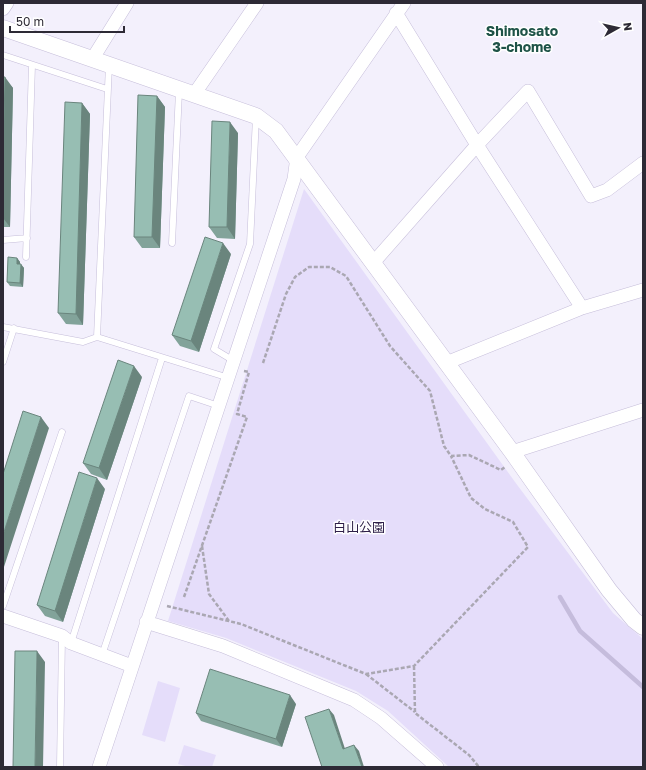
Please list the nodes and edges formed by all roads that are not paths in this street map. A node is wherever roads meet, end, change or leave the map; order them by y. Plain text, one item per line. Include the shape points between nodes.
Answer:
1 (8, 3) edge
2 (127, 3) edge
3 (257, 3) edge
4 (404, 3) edge
5 (3, 9) edge
6 (396, 14) junction
7 (3, 28) edge
8 (3, 55) edge
9 (93, 58) junction
10 (109, 64) junction
11 (32, 65) junction
12 (179, 88) junction
13 (106, 90) junction
14 (195, 93) junction
15 (256, 116) junction
16 (477, 145) junction
17 (297, 157) junction
18 (643, 162) edge
19 (27, 238) junction
20 (3, 240) edge
21 (172, 243) dead end
22 (26, 257) dead end
23 (373, 263) junction
24 (643, 290) edge
25 (582, 308) junction
26 (3, 327) edge
27 (14, 328) junction
28 (97, 336) junction
29 (162, 358) junction
30 (3, 362) edge
31 (446, 363) junction
32 (231, 369) junction
33 (219, 406) junction
34 (643, 410) edge
35 (62, 432) dead end
36 (514, 455) junction
37 (3, 606) edge
38 (3, 616) edge
39 (146, 622) junction
40 (643, 627) edge
41 (67, 640) junction
42 (101, 656) junction
43 (132, 666) junction
44 (60, 767) edge
45 (99, 767) edge
46 (437, 767) edge

1 - 5 street
2 - 9 street
3 - 14 street
4 - 6 street
6 - 16 street
6 - 17 street
7 - 9 street
8 - 11 lane
9 - 10 street
10 - 12 street
10 - 13 lane
11 - 13 lane
11 - 19 lane
12 - 14 street
12 - 21 lane
13 - 28 lane
14 - 15 street
15 - 17 street via 276,130
15 - 32 lane via 250,244 214,349
16 - 18 street via 528,91 591,196 607,190
16 - 23 street
16 - 25 street
17 - 23 street
17 - 32 street via 294,179
19 - 20 lane
19 - 22 lane
23 - 31 street
24 - 25 street
25 - 31 street
26 - 27 lane
27 - 28 lane via 83,342
27 - 30 lane
28 - 29 lane
29 - 32 lane
29 - 41 lane
31 - 36 street
32 - 33 street
33 - 39 street
33 - 42 lane via 189,396
34 - 36 street
35 - 37 lane
36 - 40 street via 609,590
38 - 41 street
39 - 43 street
39 - 46 street via 223,646 354,700 381,718
41 - 42 street
41 - 44 lane
42 - 43 street
43 - 45 street

